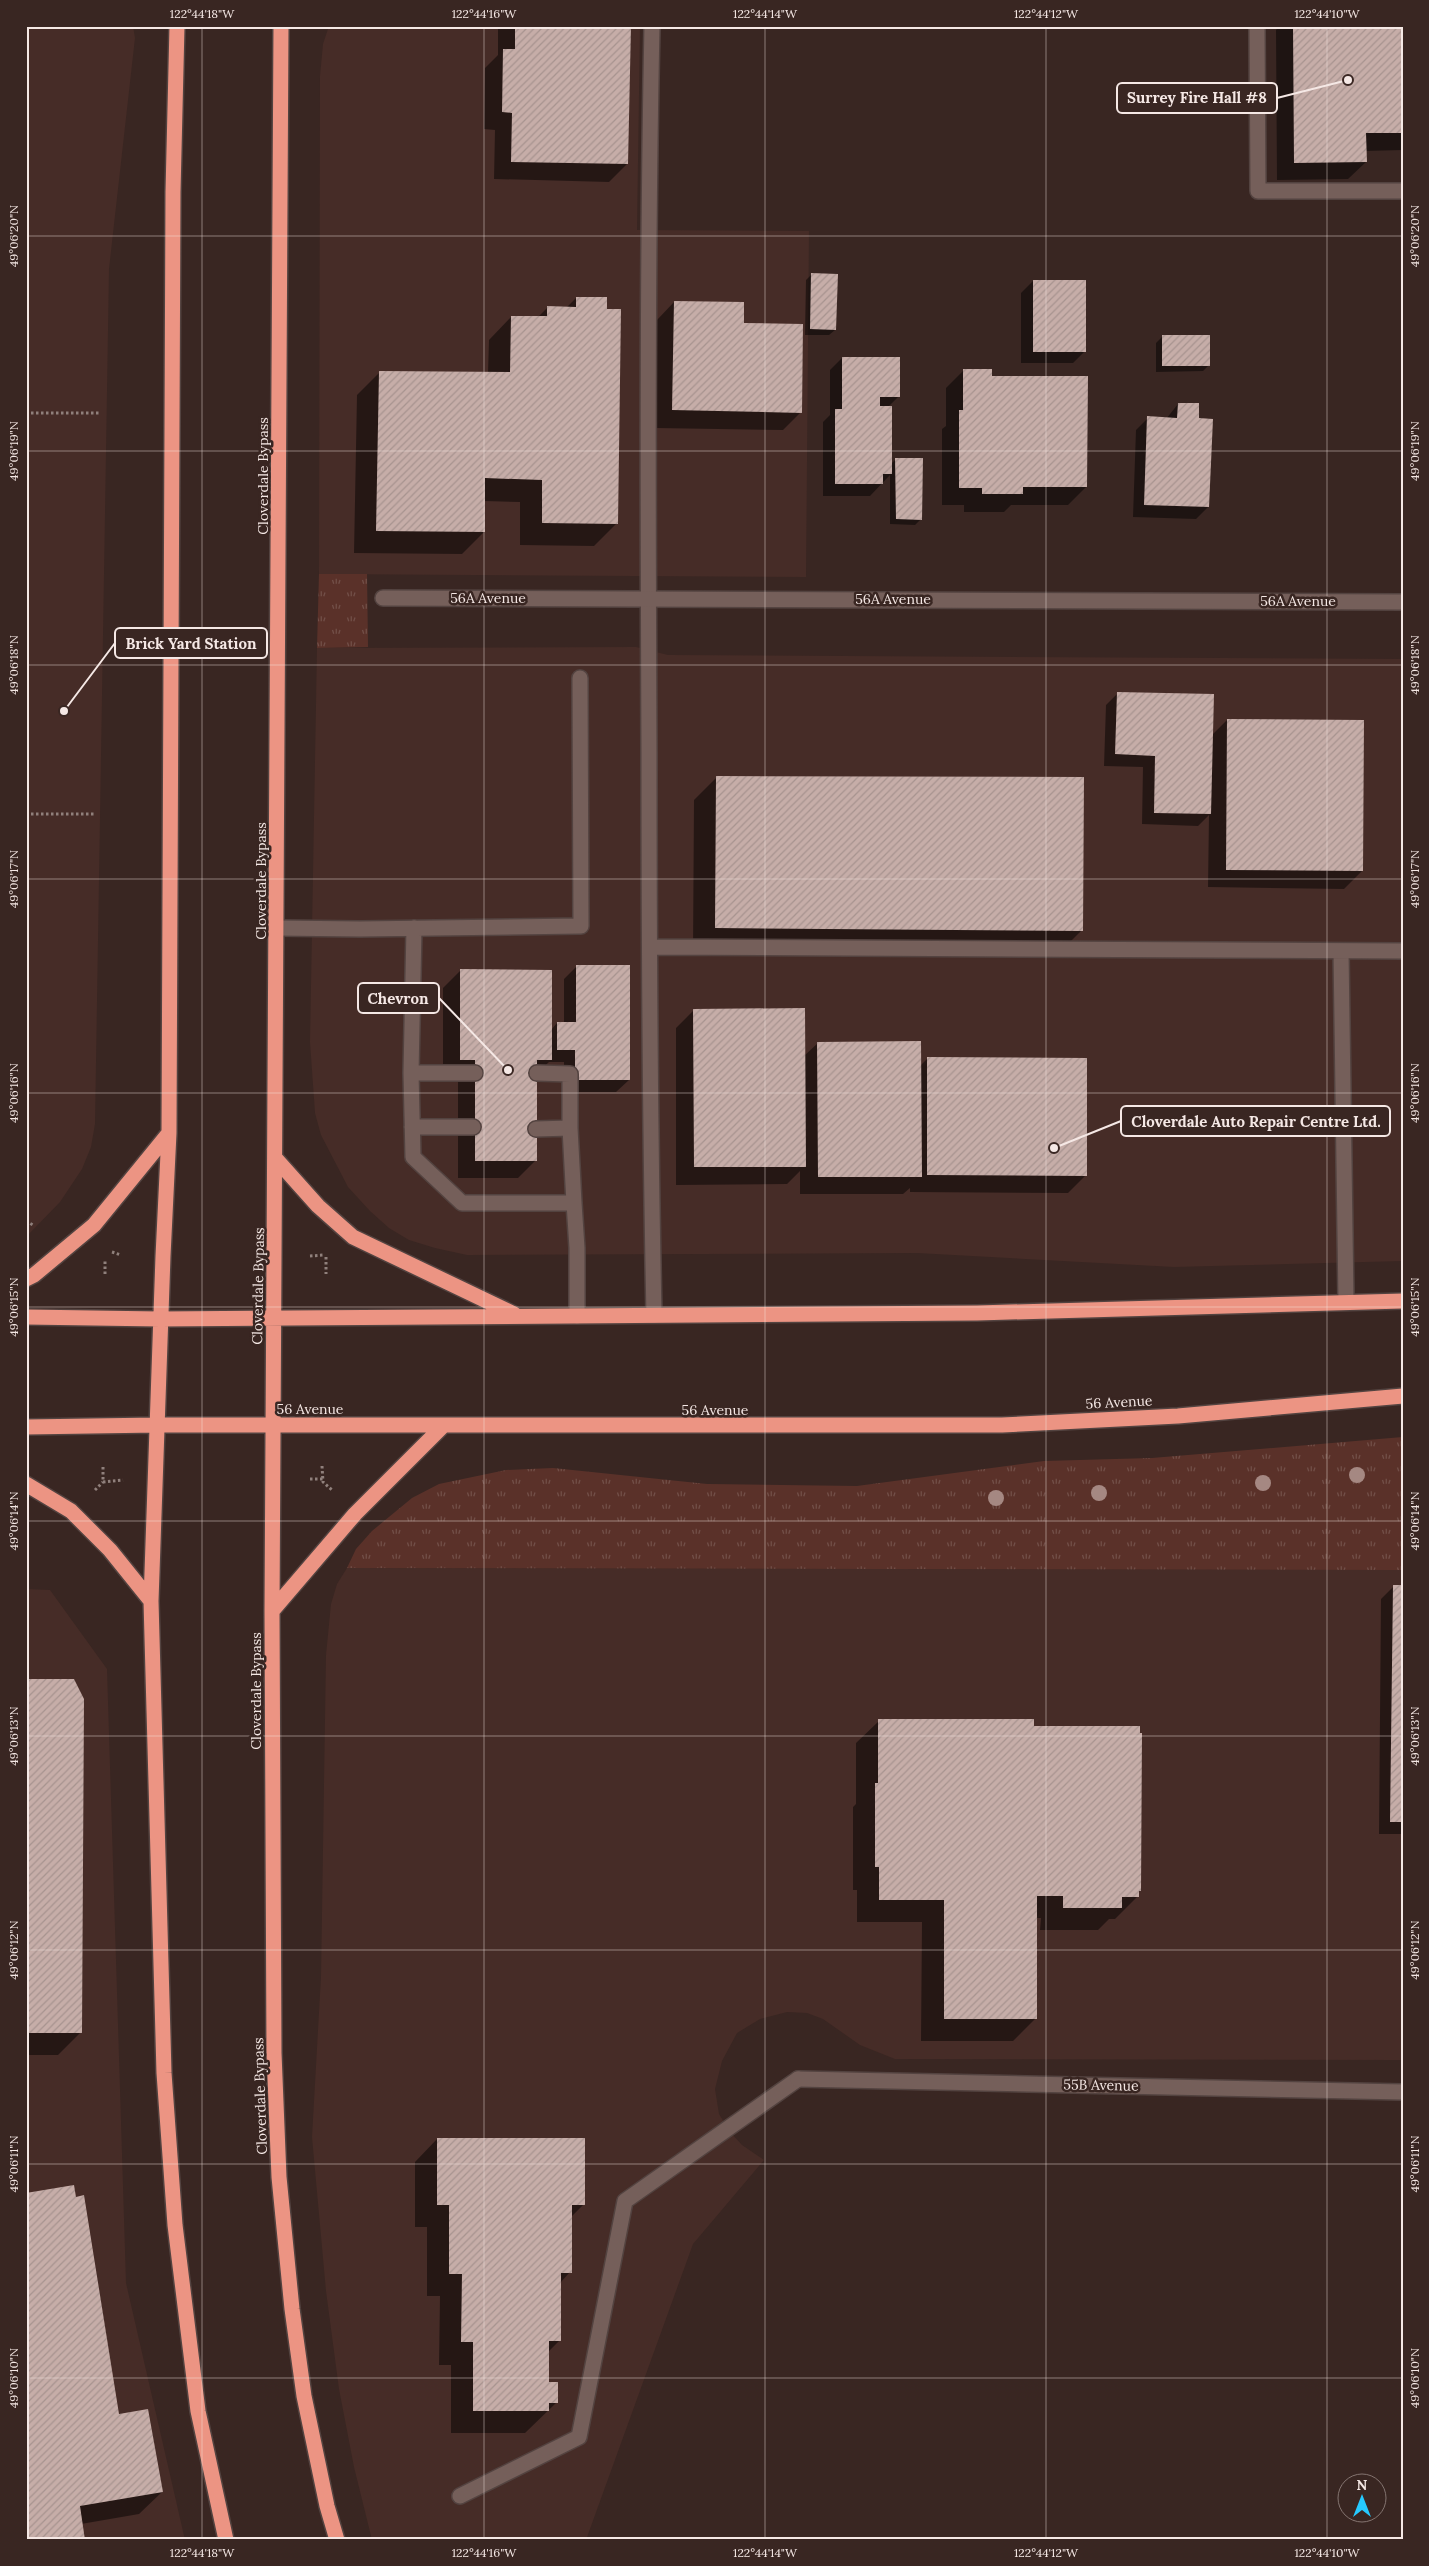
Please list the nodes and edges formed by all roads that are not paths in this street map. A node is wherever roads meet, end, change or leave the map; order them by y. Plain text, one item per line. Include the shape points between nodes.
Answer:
1 (177, 26) edge
2 (281, 26) edge
3 (652, 26) edge
4 (1257, 26) edge
5 (1403, 191) edge
6 (383, 598) dead end
7 (648, 598) junction
8 (1403, 602) edge
9 (580, 678) dead end
10 (277, 928) junction
11 (414, 928) junction
12 (650, 947) junction
13 (1342, 951) junction
14 (1403, 951) edge
15 (411, 1073) junction
16 (475, 1073) dead end
17 (537, 1073) dead end
18 (412, 1127) junction
19 (473, 1127) dead end
20 (570, 1128) junction
21 (536, 1129) dead end
22 (169, 1134) junction
23 (276, 1159) junction
24 (574, 1203) junction
25 (26, 1279) edge
26 (1403, 1301) edge
27 (1346, 1302) junction
28 (654, 1315) junction
29 (26, 1316) edge
30 (519, 1316) junction
31 (577, 1316) junction
32 (160, 1318) junction
33 (274, 1318) junction
34 (1403, 1396) edge
35 (158, 1425) junction
36 (273, 1426) junction
37 (443, 1426) junction
38 (26, 1427) edge
39 (26, 1484) edge
40 (151, 1602) junction
41 (272, 1612) junction
42 (1403, 2092) edge
43 (460, 2496) dead end
44 (226, 2540) edge
45 (337, 2540) edge

1 - 22 highway via 173,192
2 - 10 highway, Cloverdale Bypass
3 - 7 street
4 - 5 street via 1258,190
6 - 7 street, 56A Avenue
7 - 8 street, 56A Avenue
7 - 12 street
9 - 11 street via 581,926
10 - 11 street
10 - 23 highway, Cloverdale Bypass
11 - 15 street
12 - 13 street
12 - 28 street via 650,1211
13 - 14 street
13 - 27 street
15 - 16 street
15 - 18 street
17 - 20 street via 570,1074
18 - 19 street
18 - 24 street via 413,1157 462,1203
20 - 21 street
20 - 24 street
22 - 25 highway via 94,1225
22 - 32 highway
23 - 30 highway via 318,1206 353,1237
23 - 33 highway, Cloverdale Bypass
24 - 31 street
26 - 27 highway
27 - 28 highway via 976,1313
28 - 31 highway
29 - 32 highway
30 - 31 highway
30 - 33 highway
32 - 33 highway
32 - 35 highway
33 - 36 highway, Cloverdale Bypass
34 - 37 highway, 56 Avenue via 1178,1416 1002,1425
35 - 36 highway, 56 Avenue
35 - 38 highway, 56 Avenue
35 - 40 highway
36 - 37 highway, 56 Avenue
36 - 41 highway, Cloverdale Bypass
37 - 41 highway via 355,1514
39 - 40 highway via 71,1511 110,1550
40 - 44 highway via 164,2072 175,2225 198,2411
41 - 45 highway, Cloverdale Bypass via 274,2053 279,2177 304,2396 326,2506
42 - 43 street, 55B Avenue via 798,2079 625,2201 579,2437

